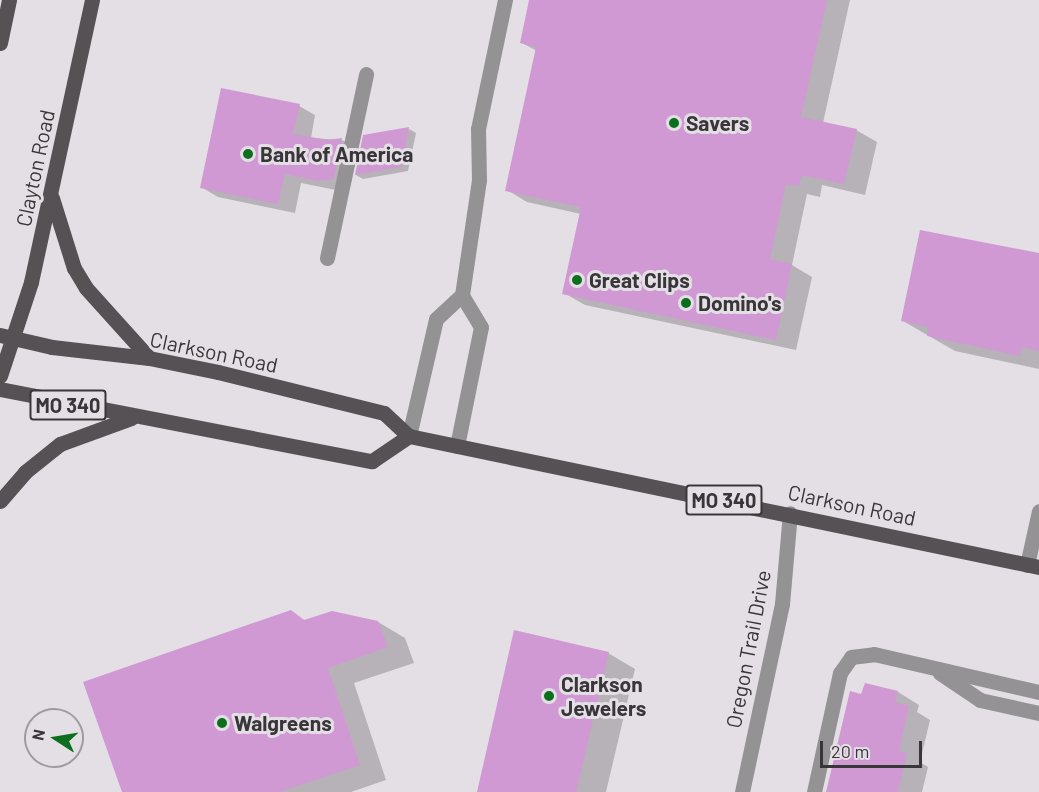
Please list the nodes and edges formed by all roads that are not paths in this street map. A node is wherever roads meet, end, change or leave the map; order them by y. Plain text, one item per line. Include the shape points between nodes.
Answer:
1 (9, 0) edge
2 (92, 0) edge
3 (505, 0) edge
4 (0, 43) edge
5 (366, 74) dead end
6 (51, 196) junction
7 (327, 258) dead end
8 (462, 295) junction
9 (7, 337) edge
10 (150, 358) junction
11 (0, 376) edge
12 (0, 389) edge
13 (137, 416) junction
14 (409, 436) junction
15 (457, 446) junction
16 (0, 501) edge
17 (1039, 511) edge
18 (790, 513) junction
19 (1033, 566) edge
20 (935, 669) junction
21 (1039, 692) edge
22 (1039, 712) edge
23 (742, 792) edge
24 (814, 792) edge

1 - 4 main road
2 - 6 main road, Clayton Road
3 - 8 lane via 478,129 479,180
5 - 7 lane
6 - 9 main road, Clayton Road via 31,282
6 - 10 main road via 74,268 86,288
8 - 14 lane via 436,319
8 - 15 lane via 481,327
9 - 10 main road, Clarkson Road via 52,347
9 - 11 main road, Clayton Road
10 - 14 main road, Clarkson Road via 384,413
12 - 13 main road, MO 340
13 - 14 main road, MO 340 via 372,461
13 - 16 main road via 92,429 60,444 25,472
14 - 15 main road, Clarkson Road / MO 340
15 - 18 main road, Clarkson Road / MO 340
17 - 19 lane
18 - 19 main road, Clarkson Road / MO 340
18 - 23 lane, Oregon Trail Drive via 782,604
20 - 21 lane
20 - 22 lane via 980,700
20 - 24 lane via 873,654 851,657 840,673

